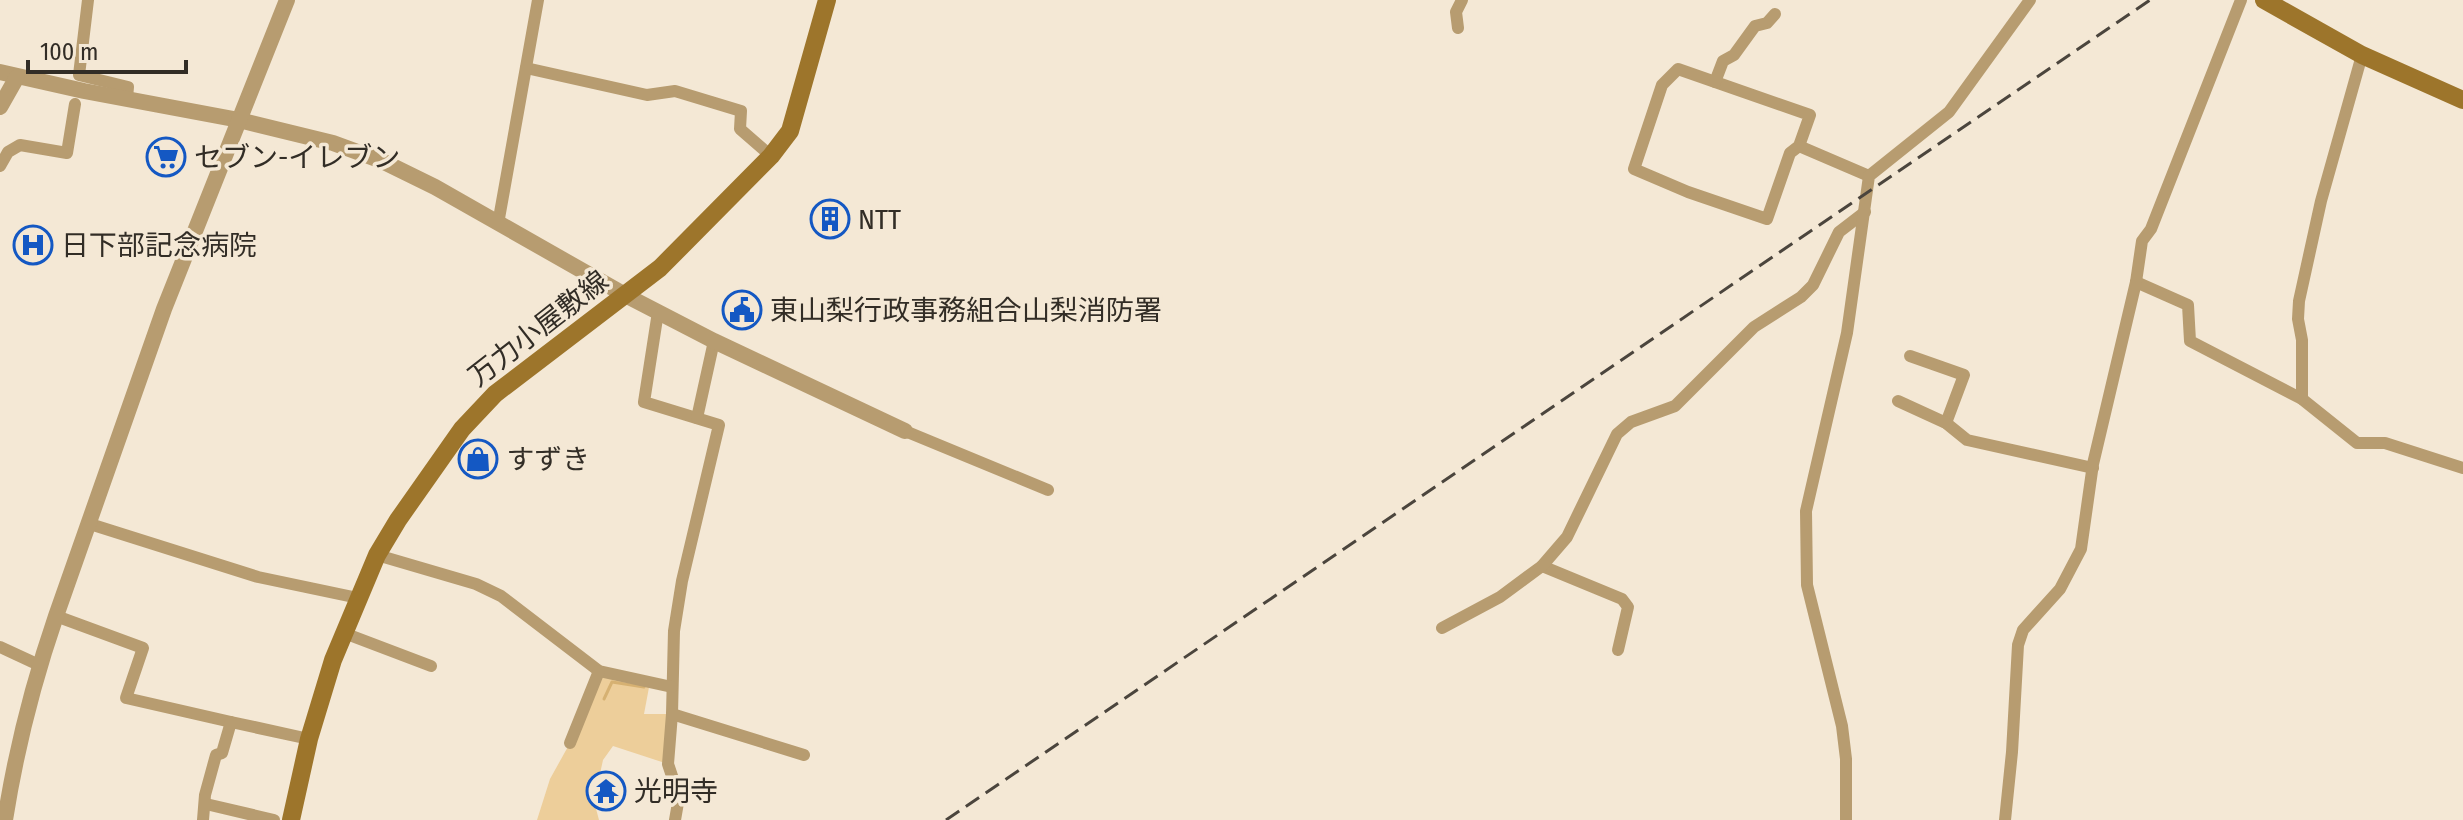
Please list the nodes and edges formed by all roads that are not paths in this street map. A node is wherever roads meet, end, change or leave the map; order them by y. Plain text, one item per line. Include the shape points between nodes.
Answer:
1 (88, 0) edge
2 (287, 0) edge
3 (538, 0) edge
4 (827, 0) edge
5 (1462, 0) edge
6 (2030, 0) edge
7 (2241, 0) edge
8 (2264, 0) edge
9 (1775, 14) dead end
10 (1458, 28) dead end
11 (2362, 55) junction
12 (526, 68) junction
13 (9, 74) edge
14 (1715, 82) junction
15 (127, 98) junction
16 (2463, 100) edge
17 (75, 104) dead end
18 (0, 107) edge
19 (239, 120) junction
20 (1799, 146) junction
21 (771, 156) junction
22 (0, 166) edge
23 (1869, 176) junction
24 (1865, 212) junction
25 (498, 224) junction
26 (2136, 282) junction
27 (625, 295) junction
28 (658, 312) junction
29 (714, 341) junction
30 (1910, 356) dead end
31 (2302, 399) junction
32 (1898, 401) dead end
33 (697, 418) junction
34 (1946, 423) junction
35 (905, 431) joint
36 (2093, 468) junction
37 (2463, 468) edge
38 (1048, 490) dead end
39 (90, 524) junction
40 (377, 555) junction
41 (1542, 566) junction
42 (358, 598) junction
43 (56, 616) junction
44 (1442, 628) dead end
45 (344, 633) junction
46 (0, 647) edge
47 (1618, 650) dead end
48 (39, 665) junction
49 (431, 666) dead end
50 (599, 671) junction
51 (672, 687) junction
52 (672, 714) junction
53 (231, 722) junction
54 (309, 739) junction
55 (570, 743) dead end
56 (804, 755) dead end
57 (206, 804) junction
58 (5, 820) edge
59 (203, 820) edge
60 (274, 820) edge
61 (291, 820) edge
62 (675, 820) edge
63 (1846, 820) edge
64 (2005, 820) edge

1 - 15 street via 79,75 128,87
2 - 19 street
3 - 12 street
4 - 21 main road, 万力小屋敷線 via 790,131
5 - 10 street via 1456,12
6 - 23 street via 1949,112
7 - 26 street via 2142,241
8 - 11 main road
9 - 14 street via 1755,26 1734,55 1723,61
11 - 16 main road
11 - 31 street via 2299,301
12 - 21 street via 647,95 675,91 741,111 740,129
12 - 25 street
13 - 15 street
13 - 18 street
14 - 20 street via 1810,115
14 - 20 street via 1678,69 1662,85 1634,169 1767,219 1790,153
15 - 19 street
17 - 22 street via 67,153 20,145
19 - 25 street via 382,161
19 - 39 street via 164,309
20 - 23 street
21 - 27 main road, 万力小屋敷線 via 660,268
23 - 24 street
24 - 41 street via 1839,232 1813,285 1801,297 1754,327 1675,406 1631,422 1617,434 1567,537
24 - 63 street via 1847,333 1806,511 1805,541 1807,585 1842,726
25 - 27 street
26 - 31 street via 2188,305 2190,341
26 - 36 street
27 - 28 street
27 - 40 main road, 万力小屋敷線 via 495,394 462,429
28 - 29 street
28 - 33 street via 644,402
29 - 33 street
29 - 35 street
30 - 34 street via 1964,375
31 - 37 street via 2357,443 2385,443
32 - 34 street
33 - 51 street via 719,425 682,581
34 - 36 street via 1967,440
35 - 38 street
36 - 64 street via 2081,549 2073,568 2023,630 2018,645
39 - 42 street via 258,577
39 - 43 street
40 - 42 main road, 万力小屋敷線
40 - 50 street via 501,596
41 - 44 street via 1500,597
41 - 47 street via 1622,599 1628,607
42 - 45 main road, 万力小屋敷線
43 - 48 street
43 - 53 street via 143,648 126,698
45 - 49 street
45 - 54 main road, 万力小屋敷線
46 - 48 street
48 - 58 street
50 - 51 street
50 - 55 street
51 - 52 street
52 - 56 street
52 - 62 street via 668,764 679,797
53 - 54 street
53 - 57 street via 222,753 216,755
54 - 61 main road, 万力小屋敷線
57 - 59 street
57 - 60 street

